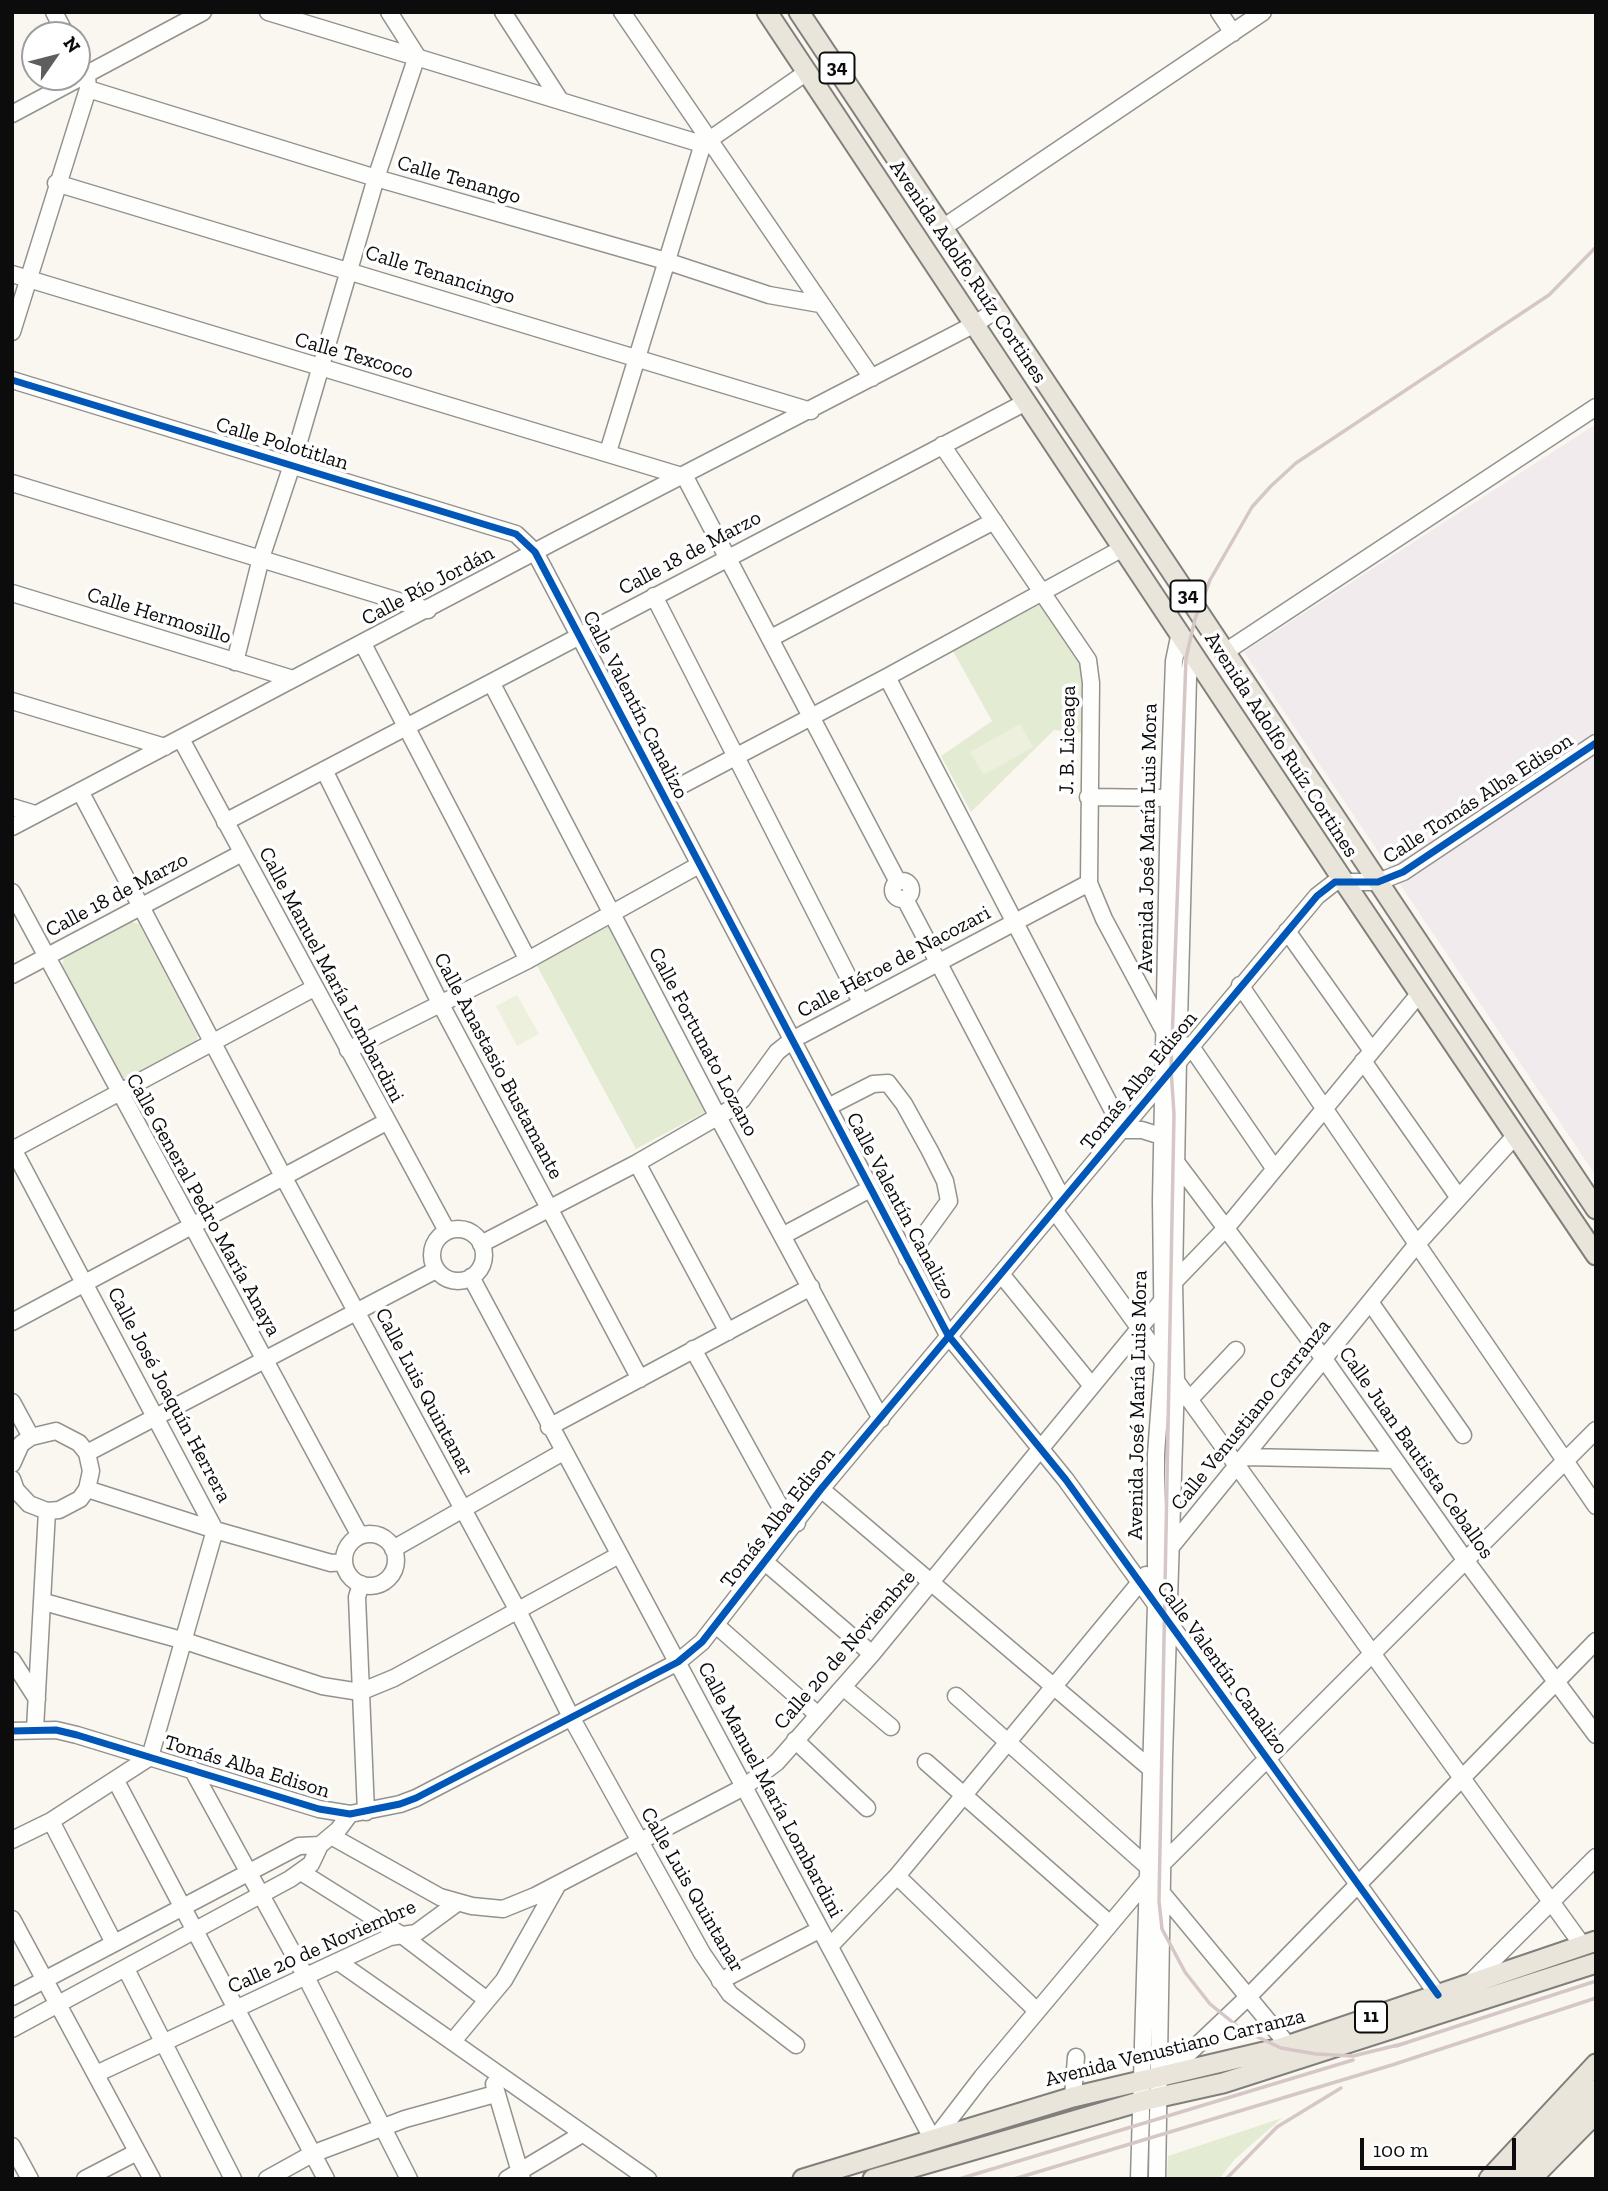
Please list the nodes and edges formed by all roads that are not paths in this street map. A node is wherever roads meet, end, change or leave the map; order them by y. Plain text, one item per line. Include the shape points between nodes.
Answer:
1 (203, 12) edge
2 (268, 12) edge
3 (390, 12) edge
4 (503, 12) edge
5 (622, 12) edge
6 (768, 12) edge
7 (799, 12) edge
8 (1219, 12) edge
9 (1263, 12) edge
10 (1233, 33) junction
11 (417, 56) junction
12 (807, 72) junction
13 (91, 80) edge
14 (91, 83) edge
15 (66, 91) edge
16 (84, 91) edge
17 (560, 100) junction
18 (12, 114) edge
19 (707, 143) junction
20 (376, 178) junction
21 (56, 183) junction
22 (944, 227) junction
23 (666, 261) junction
24 (349, 269) junction
25 (12, 274) edge
26 (28, 279) junction
27 (820, 304) junction
28 (998, 309) junction
29 (975, 324) junction
30 (12, 332) edge
31 (638, 358) junction
32 (319, 368) junction
33 (872, 378) junction
34 (12, 380) edge
35 (1026, 402) junction
36 (1596, 407) edge
37 (811, 411) junction
38 (942, 445) junction
39 (608, 452) junction
40 (292, 465) junction
41 (685, 477) junction
42 (12, 483) edge
43 (994, 520) junction
44 (1123, 548) junction
45 (535, 552) junction
46 (261, 558) junction
47 (727, 558) junction
48 (1042, 591) junction
49 (12, 593) edge
50 (654, 596) junction
51 (428, 610) junction
52 (1180, 632) junction
53 (580, 634) junction
54 (771, 638) junction
55 (363, 644) junction
56 (1193, 652) junction
57 (1226, 652) junction
58 (235, 662) junction
59 (887, 677) junction
60 (293, 679) junction
61 (492, 684) junction
62 (12, 701) edge
63 (810, 715) junction
64 (407, 726) junction
65 (181, 739) junction
66 (1596, 743) edge
67 (165, 747) junction
68 (736, 755) junction
69 (324, 770) junction
70 (80, 791) junction
71 (663, 794) junction
72 (1088, 797) junction
73 (1169, 798) junction
74 (12, 807) edge
75 (36, 814) junction
76 (225, 822) junction
77 (12, 827) edge
78 (242, 853) junction
79 (699, 865) junction
80 (1343, 880) junction
81 (1378, 882) junction
82 (1089, 883) junction
83 (12, 892) edge
84 (138, 906) junction
85 (612, 915) junction
86 (1015, 922) junction
87 (1287, 931) junction
88 (46, 956) junction
89 (528, 960) junction
90 (940, 962) junction
91 (12, 975) edge
92 (1240, 985) junction
93 (314, 988) junction
94 (1419, 994) junction
95 (861, 1002) junction
96 (440, 1003) junction
97 (1164, 1032) junction
98 (792, 1040) junction
99 (214, 1043) junction
100 (1190, 1045) junction
101 (348, 1050) junction
102 (1367, 1056) junction
103 (1178, 1059) junction
104 (1164, 1076) junction
105 (118, 1092) junction
106 (828, 1107) junction
107 (1325, 1109) junction
108 (718, 1117) junction
109 (386, 1122) junction
110 (1123, 1130) junction
111 (1515, 1136) junction
112 (1164, 1137) junction
113 (13, 1149) edge
114 (1176, 1162) junction
115 (637, 1163) junction
116 (1274, 1168) junction
117 (284, 1178) junction
118 (870, 1189) junction
119 (1460, 1198) junction
120 (1059, 1205) junction
121 (548, 1207) junction
122 (1596, 1209) edge
123 (192, 1227) junction
124 (1227, 1227) junction
125 (447, 1231) junction
126 (784, 1235) junction
127 (481, 1244) junction
128 (1417, 1244) junction
129 (1596, 1255) edge
130 (907, 1259) junction
131 (436, 1270) junction
132 (1001, 1274) junction
133 (471, 1277) junction
134 (85, 1281) junction
135 (1174, 1282) junction
136 (811, 1287) junction
137 (1161, 1302) junction
138 (1370, 1302) junction
139 (356, 1310) junction
140 (12, 1322) edge
141 (1139, 1328) junction
142 (727, 1332) junction
143 (948, 1335) junction
144 (693, 1349) junction
145 (1236, 1350) dead end
146 (1324, 1359) junction
147 (264, 1360) junction
148 (1163, 1361) junction
149 (640, 1379) junction
150 (1176, 1381) junction
151 (1092, 1386) junction
152 (1189, 1400) junction
153 (12, 1402) edge
154 (157, 1416) junction
155 (881, 1419) junction
156 (549, 1427) junction
157 (1596, 1430) edge
158 (1463, 1435) dead end
159 (31, 1437) junction
160 (1042, 1450) junction
161 (563, 1452) junction
162 (87, 1453) junction
163 (1394, 1460) junction
164 (1241, 1461) junction
165 (1565, 1461) junction
166 (12, 1464) edge
167 (14, 1487) edge
168 (87, 1489) junction
169 (821, 1489) junction
170 (1596, 1506) edge
171 (463, 1509) junction
172 (47, 1511) junction
173 (797, 1523) junction
174 (215, 1530) junction
175 (360, 1536) junction
176 (1171, 1546) junction
177 (393, 1549) junction
178 (619, 1555) junction
179 (1466, 1561) junction
180 (344, 1562) junction
181 (765, 1562) junction
182 (1157, 1562) junction
183 (930, 1583) junction
184 (1139, 1583) junction
185 (361, 1584) junction
186 (44, 1602) junction
187 (1156, 1605) junction
188 (517, 1609) junction
189 (1170, 1624) junction
190 (716, 1625) junction
191 (1596, 1641) edge
192 (185, 1642) junction
193 (872, 1654) junction
194 (1372, 1654) junction
195 (12, 1660) edge
196 (678, 1662) junction
197 (1557, 1682) junction
198 (1053, 1685) junction
199 (843, 1687) junction
200 (360, 1692) junction
201 (956, 1696) dead end
202 (38, 1700) junction
203 (818, 1715) junction
204 (571, 1717) junction
205 (891, 1727) dead end
206 (35, 1729) junction
207 (12, 1731) edge
208 (1596, 1735) edge
209 (795, 1740) junction
210 (1007, 1740) junction
211 (150, 1756) junction
212 (1267, 1761) junction
213 (926, 1762) dead end
214 (192, 1769) junction
215 (1151, 1769) junction
216 (1464, 1777) junction
217 (116, 1781) junction
218 (744, 1787) junction
219 (963, 1795) junction
220 (867, 1808) dead end
221 (366, 1812) junction
222 (350, 1814) junction
223 (51, 1821) junction
224 (12, 1840) edge
225 (325, 1841) junction
226 (639, 1844) junction
227 (1596, 1857) edge
228 (1153, 1870) junction
229 (249, 1872) junction
230 (301, 1872) junction
231 (897, 1876) junction
232 (558, 1884) junction
233 (1358, 1884) junction
234 (1162, 1893) junction
235 (261, 1896) junction
236 (1552, 1900) junction
237 (457, 1903) junction
238 (182, 1908) junction
239 (12, 1919) edge
240 (1110, 1923) junction
241 (819, 1930) junction
242 (194, 1933) junction
243 (402, 1936) junction
244 (114, 1943) junction
245 (1589, 1944) edge
246 (830, 1946) junction
247 (340, 1963) junction
248 (1596, 1963) edge
249 (126, 1969) junction
250 (306, 1977) junction
251 (45, 1980) junction
252 (720, 1981) junction
253 (1469, 1984) junction
254 (1438, 1995) junction
255 (12, 1997) edge
256 (1248, 1998) junction
257 (487, 2000) junction
258 (58, 2005) junction
259 (234, 2009) junction
260 (1037, 2011) junction
261 (12, 2029) edge
262 (453, 2041) junction
263 (163, 2042) junction
264 (796, 2045) dead end
265 (1288, 2045) junction
266 (1307, 2056) junction
267 (1076, 2057) dead end
268 (1596, 2064) edge
269 (493, 2071) junction
270 (96, 2074) junction
271 (1151, 2078) junction
272 (1596, 2090) edge
273 (495, 2094) junction
274 (1073, 2097) junction
275 (1150, 2100) junction
276 (1596, 2113) edge
277 (384, 2127) junction
278 (1596, 2131) edge
279 (582, 2134) junction
280 (934, 2138) junction
281 (12, 2146) edge
282 (137, 2152) junction
283 (313, 2154) junction
284 (516, 2177) edge
285 (30, 2179) edge
286 (85, 2179) edge
287 (152, 2179) edge
288 (233, 2179) edge
289 (267, 2179) edge
290 (326, 2179) edge
291 (409, 2179) edge
292 (648, 2179) edge
293 (803, 2179) edge
294 (873, 2179) edge
295 (1139, 2179) edge
296 (1157, 2179) edge
297 (1489, 2179) edge
298 (1510, 2179) edge
299 (1531, 2179) edge
300 (1549, 2179) edge

1 - 13 street
2 - 11 street
3 - 11 street
4 - 17 street
5 - 19 street
6 - 12 main road, Avenida Adolfo Ruíz Cortines / 34
7 - 22 main road, Avenida Adolfo Ruíz Cortines / 34
8 - 10 street
9 - 10 street
10 - 22 street
11 - 17 street
11 - 20 street
12 - 19 street
12 - 29 main road, Avenida Adolfo Ruíz Cortines / 34
14 - 20 street, Calle Tenango
15 - 18 street
16 - 21 street
17 - 19 street
19 - 23 street
19 - 27 street
20 - 23 street, Calle Tenango
20 - 24 street
21 - 24 street, Calle Tenancingo
21 - 26 street
22 - 28 main road, Avenida Adolfo Ruíz Cortines / 34
23 - 27 street, Calle Tenango via 769,295
23 - 31 street
24 - 31 street, Calle Tenancingo
24 - 32 street
25 - 26 street, Calle Texcoco
26 - 30 street
26 - 32 street, Calle Texcoco
27 - 33 street
28 - 29 street, Calle Río Jordán
28 - 57 main road, Avenida Adolfo Ruíz Cortines / 34
29 - 33 street, Calle Río Jordán
29 - 35 main road, Avenida Adolfo Ruíz Cortines / 34
31 - 37 street, Calle Tenancingo
31 - 39 street
32 - 39 street, Calle Texcoco
32 - 40 street
33 - 37 street, Calle Río Jordán
34 - 40 street, Calle Polotitlan
35 - 38 street, Calle 18 de Marzo
35 - 44 main road, Avenida Adolfo Ruíz Cortines / 34
36 - 57 street
37 - 41 street, Calle Río Jordán
38 - 43 street, J. B. Liceaga
38 - 47 street, Calle 18 de Marzo
39 - 41 street, Calle Texcoco
40 - 45 street, Calle Polotitlan via 516,534
40 - 46 street
41 - 45 street, Calle Río Jordán
41 - 47 street
42 - 46 street
43 - 48 street, J. B. Liceaga
43 - 54 street
44 - 48 street
44 - 52 main road, Avenida Adolfo Ruíz Cortines / 34
45 - 51 street, Calle Río Jordán
45 - 53 street, Calle Valentín Canalizo
46 - 51 street
46 - 58 street
47 - 50 street, Calle 18 de Marzo
47 - 54 street
48 - 59 street
48 - 72 street, J. B. Liceaga via 1085,653 1090,668
49 - 58 street, Calle Hermosillo
50 - 53 street, Calle 18 de Marzo
50 - 68 street
51 - 55 street, Calle Río Jordán
52 - 56 main road, Avenida Adolfo Ruíz Cortines / 34
52 - 73 street, Avenida José María Luis Mora via 1174,661
53 - 61 street, Calle 18 de Marzo
53 - 71 street, Calle Valentín Canalizo
54 - 63 street
55 - 60 street, Calle Río Jordán
55 - 64 street
56 - 80 main road, Avenida Adolfo Ruíz Cortines / 34
56 - 103 street, Avenida José María Luis Mora via 1188,678
57 - 81 main road, Avenida Adolfo Ruíz Cortines / 34
58 - 60 street, Calle Hermosillo
59 - 63 street
59 - 86 street
60 - 65 street, Calle Río Jordán
61 - 64 street, Calle 18 de Marzo
61 - 85 street, Calle Fortunato Lozano
62 - 67 street
63 - 68 street
63 - 90 street via 898,882 912,888 905,899
64 - 69 street, Calle 18 de Marzo
64 - 89 street
65 - 67 street, Calle Río Jordán
65 - 76 street, Calle Manuel María Lombardini
66 - 81 street, Calle Tomás Alba Edison via 1403,872
67 - 70 street, Calle Río Jordán
68 - 71 street
68 - 95 street
69 - 76 street, Calle 18 de Marzo
69 - 96 street, Calle Anastasio Bustamante
70 - 75 street, Calle Río Jordán
70 - 84 street, Calle Luis Quintanar
71 - 79 street, Calle Valentín Canalizo
72 - 73 street
72 - 82 street, J. B. Liceaga
73 - 97 street, Avenida José María Luis Mora
74 - 75 street
75 - 77 street, Calle Río Jordán
76 - 78 street, Calle Manuel María Lombardini
78 - 84 street, Calle 18 de Marzo
78 - 93 street, Calle Manuel María Lombardini
79 - 85 street
79 - 98 street, Calle Valentín Canalizo
80 - 81 street
80 - 87 street, Tomás Alba Edison via 1325,888
80 - 94 main road, Avenida Adolfo Ruíz Cortines / 34
81 - 122 main road, Avenida Adolfo Ruíz Cortines / 34
82 - 86 street, Calle Héroe de Nacozari
82 - 97 street, J. B. Liceaga
83 - 88 street, Calle General Pedro María Anaya
84 - 88 street, Calle 18 de Marzo
84 - 99 street, Calle Luis Quintanar
85 - 89 street
85 - 108 street, Calle Fortunato Lozano
86 - 90 street, Calle Héroe de Nacozari
86 - 110 street
87 - 92 street, Tomás Alba Edison
87 - 102 street
88 - 91 street, Calle 18 de Marzo
88 - 105 street, Calle General Pedro María Anaya
89 - 96 street
90 - 95 street, Calle Héroe de Nacozari
90 - 120 street
92 - 100 street, Tomás Alba Edison
92 - 107 street
93 - 99 street
93 - 101 street, Calle Manuel María Lombardini
94 - 102 street
94 - 111 main road, Avenida Adolfo Ruíz Cortines / 34
95 - 98 street, Calle Héroe de Nacozari
96 - 101 street
96 - 121 street, Calle Anastasio Bustamante
97 - 103 street, J. B. Liceaga
97 - 104 street, Avenida José María Luis Mora
98 - 106 street, Calle Valentín Canalizo
98 - 108 street, Calle Héroe de Nacozari via 777,1052 743,1100
99 - 105 street
99 - 117 street, Calle Luis Quintanar
100 - 103 street, Tomás Alba Edison
100 - 116 street
101 - 109 street, Calle Manuel María Lombardini
102 - 107 street
102 - 119 street
103 - 104 street, Tomás Alba Edison
103 - 114 street, Avenida José María Luis Mora
104 - 110 street, Tomás Alba Edison
104 - 112 street, Avenida José María Luis Mora
105 - 113 street
105 - 123 street, Calle General Pedro María Anaya
106 - 118 street, Calle Valentín Canalizo
106 - 130 street, Calle Valentín Canalizo via 873,1084 888,1083 930,1151 949,1201
107 - 116 street
107 - 128 street
108 - 115 street, Calle Héroe de Nacozari
108 - 126 street, Calle Fortunato Lozano
109 - 117 street
109 - 125 street, Calle Manuel María Lombardini
110 - 112 street via 1142,1129
110 - 120 street, Tomás Alba Edison
111 - 119 street, Calle Venustiano Carranza
111 - 129 main road, Avenida Adolfo Ruíz Cortines / 34
112 - 137 street, Avenida José María Luis Mora
113 - 134 street, Calle José Joaquín Herrera
114 - 124 street, Calle Juan Bautista Ceballos
114 - 135 street, Avenida José María Luis Mora
115 - 121 street, Calle Héroe de Nacozari
115 - 142 street
116 - 124 street
117 - 123 street
117 - 139 street, Calle Luis Quintanar
118 - 126 street
118 - 130 street, Calle Valentín Canalizo
119 - 128 street, Calle Venustiano Carranza
120 - 132 street, Tomás Alba Edison
120 - 141 street
121 - 127 street, Calle Héroe de Nacozari
121 - 149 street, Calle Anastasio Bustamante
123 - 134 street
123 - 147 street, Calle General Pedro María Anaya
124 - 135 street
124 - 146 street, Calle Juan Bautista Ceballos
125 - 127 street via 463,1229
125 - 131 street via 432,1251
126 - 136 street, Calle Fortunato Lozano
127 - 133 street via 483,1262
128 - 138 street, Calle Venustiano Carranza
128 - 165 street
130 - 143 street, Calle Valentín Canalizo
131 - 133 street via 456,1281
131 - 139 street
132 - 143 street, Tomás Alba Edison
132 - 151 street
133 - 156 street, Calle Manuel María Lombardini
134 - 140 street
134 - 154 street, Calle José Joaquín Herrera
135 - 150 street, Avenida José María Luis Mora
136 - 142 street
136 - 155 street, Calle Fortunato Lozano
137 - 141 street, Calle 20 de Noviembre
137 - 148 street, Avenida José María Luis Mora
138 - 146 street, Calle Venustiano Carranza
138 - 158 street
139 - 147 street
139 - 171 street, Calle Luis Quintanar
141 - 148 street
141 - 151 street, Calle 20 de Noviembre
142 - 144 street
143 - 155 street, Tomás Alba Edison
143 - 160 street, Calle Valentín Canalizo
144 - 149 street
144 - 173 street via 782,1510
145 - 152 street
146 - 163 street, Calle Juan Bautista Ceballos
146 - 164 street, Calle Venustiano Carranza
147 - 154 street
147 - 175 street, Calle General Pedro María Anaya
148 - 182 street, Avenida José María Luis Mora via 1156,1454
149 - 156 street
150 - 152 street
150 - 176 street, Avenida José María Luis Mora
151 - 160 street, Calle 20 de Noviembre
152 - 164 street
153 - 159 street
154 - 162 street
154 - 174 street, Calle José Joaquín Herrera
155 - 169 street, Tomás Alba Edison
156 - 161 street, Calle Manuel María Lombardini
157 - 165 street
159 - 162 street via 56,1431 68,1435
159 - 166 street via 21,1444
160 - 183 street, Calle 20 de Noviembre
160 - 184 street, Calle Valentín Canalizo
161 - 171 street
161 - 178 street, Calle Manuel María Lombardini
162 - 168 street via 91,1471
163 - 164 street
163 - 179 street, Calle Juan Bautista Ceballos
164 - 176 street, Calle Venustiano Carranza
164 - 194 street
165 - 170 street
165 - 179 street
167 - 172 street via 29,1504
168 - 172 street via 70,1506
168 - 174 street
169 - 173 street, Tomás Alba Edison
169 - 183 street
171 - 177 street
171 - 188 street, Calle Luis Quintanar
172 - 186 street
173 - 181 street, Tomás Alba Edison
174 - 180 street via 331,1563
174 - 192 street, Calle José Joaquín Herrera
175 - 177 street via 383,1537
175 - 180 street via 348,1546
176 - 182 street, Calle Venustiano Carranza
176 - 189 street, Avenida José María Luis Mora
177 - 185 street via 395,1566 386,1580
178 - 188 street
178 - 196 street, Calle Manuel María Lombardini
179 - 194 street
179 - 197 street, Calle Juan Bautista Ceballos
180 - 185 street
181 - 190 street, Tomás Alba Edison
181 - 193 street
182 - 184 street, Calle Venustiano Carranza
182 - 187 street, Avenida José María Luis Mora
183 - 193 street, Calle 20 de Noviembre
183 - 198 street
184 - 187 street, Calle Valentín Canalizo
184 - 198 street, Calle Venustiano Carranza
185 - 200 street via 357,1597
186 - 192 street
186 - 202 street
187 - 189 street, Calle Valentín Canalizo
187 - 215 street, Avenida José María Luis Mora
188 - 200 street via 394,1678
188 - 204 street, Calle Luis Quintanar
189 - 212 street, Calle Valentín Canalizo
189 - 228 street, Avenida José María Luis Mora
190 - 196 street, Tomás Alba Edison
190 - 203 street
191 - 197 street
192 - 200 street via 322,1686
192 - 211 street, Calle José Joaquín Herrera
193 - 199 street, Calle 20 de Noviembre
194 - 212 street
194 - 216 street
195 - 202 street
196 - 204 street, Tomás Alba Edison
196 - 218 street, Calle Manuel María Lombardini
197 - 208 street, Calle Juan Bautista Ceballos
197 - 216 street
198 - 210 street, Calle Venustiano Carranza
198 - 215 street
199 - 203 street, Calle 20 de Noviembre
199 - 205 street
200 - 221 street
201 - 210 street
202 - 206 street
203 - 209 street, Calle 20 de Noviembre
204 - 221 street, Tomás Alba Edison via 416,1798
204 - 226 street, Calle Luis Quintanar
206 - 207 street, Tomás Alba Edison
206 - 211 street, Tomás Alba Edison via 78,1735
209 - 218 street, Calle 20 de Noviembre
209 - 220 street
210 - 219 street, Calle Venustiano Carranza
210 - 228 street
211 - 214 street, Tomás Alba Edison
211 - 217 street
212 - 228 street
212 - 233 street, Calle Valentín Canalizo
213 - 219 street
214 - 222 street, Tomás Alba Edison
214 - 229 street
215 - 228 street, Avenida José María Luis Mora
216 - 233 street
216 - 236 street
217 - 223 street
217 - 238 street
218 - 226 street, Calle 20 de Noviembre
218 - 241 street, Calle Manuel María Lombardini
219 - 231 street, Calle Venustiano Carranza
219 - 240 street
221 - 222 street, Tomás Alba Edison
222 - 225 street
223 - 224 street
223 - 244 street
225 - 229 street via 299,1846
225 - 230 street
225 - 237 street
226 - 232 street, Calle 20 de Noviembre
226 - 252 street, Calle Luis Quintanar
227 - 236 street
228 - 234 street, Avenida José María Luis Mora
228 - 240 street
228 - 271 street, Avenida José María Luis Mora
229 - 235 street
229 - 238 street
230 - 235 street
230 - 243 street
231 - 246 street, Calle Venustiano Carranza
231 - 260 street
232 - 237 street, Calle 20 de Noviembre via 503,1909
232 - 257 street via 526,1945
233 - 254 street, Calle Valentín Canalizo
233 - 256 street
234 - 256 street
234 - 271 street, Avenida José María Luis Mora
235 - 242 street
235 - 250 street
236 - 245 street
236 - 253 street
237 - 243 street, Calle 20 de Noviembre via 416,1933
238 - 242 street
238 - 244 street
239 - 251 street
240 - 260 street
241 - 246 street, Calle Manuel María Lombardini
241 - 252 street
242 - 249 street
242 - 259 street
243 - 247 street, Calle 20 de Noviembre via 390,1937
243 - 257 street
244 - 251 street
245 - 253 main road, Avenida Venustiano Carranza / 11
246 - 280 street, Calle Manuel María Lombardini
247 - 250 street, Calle 20 de Noviembre
247 - 262 street
248 - 266 main road, Avenida Venustiano Carranza / 11
249 - 258 street
249 - 263 street
250 - 259 street, Calle 20 de Noviembre
250 - 277 street
251 - 255 street
251 - 258 street
252 - 264 street, Calle Luis Quintanar via 742,2005
253 - 254 main road, Avenida Venustiano Carranza / 11
254 - 265 main road, Avenida Venustiano Carranza / 11
256 - 265 street
256 - 271 street via 1189,2053
257 - 262 street
258 - 261 street
258 - 270 street
259 - 263 street, Calle 20 de Noviembre
259 - 283 street
260 - 280 street
262 - 269 street
263 - 270 street, Calle 20 de Noviembre
263 - 288 street
265 - 266 street
265 - 271 main road, Avenida Venustiano Carranza / 11
266 - 275 main road, Avenida Venustiano Carranza / 11
267 - 274 street
268 - 297 main road
269 - 273 street
269 - 279 street
270 - 282 street
271 - 274 main road, Avenida Venustiano Carranza / 11
271 - 275 street, Avenida José María Luis Mora
272 - 298 main road
273 - 277 street
273 - 284 street
274 - 280 main road, Avenida Venustiano Carranza / 11
275 - 294 main road, Avenida Venustiano Carranza / 11
275 - 295 street, Avenida José María Luis Mora
275 - 296 street, Avenida José María Luis Mora
276 - 299 main road
277 - 283 street
277 - 291 street
278 - 300 main road
279 - 284 street
279 - 292 street
280 - 293 main road, Avenida Venustiano Carranza / 11
281 - 285 street
282 - 286 street
282 - 287 street
283 - 289 street
283 - 290 street

